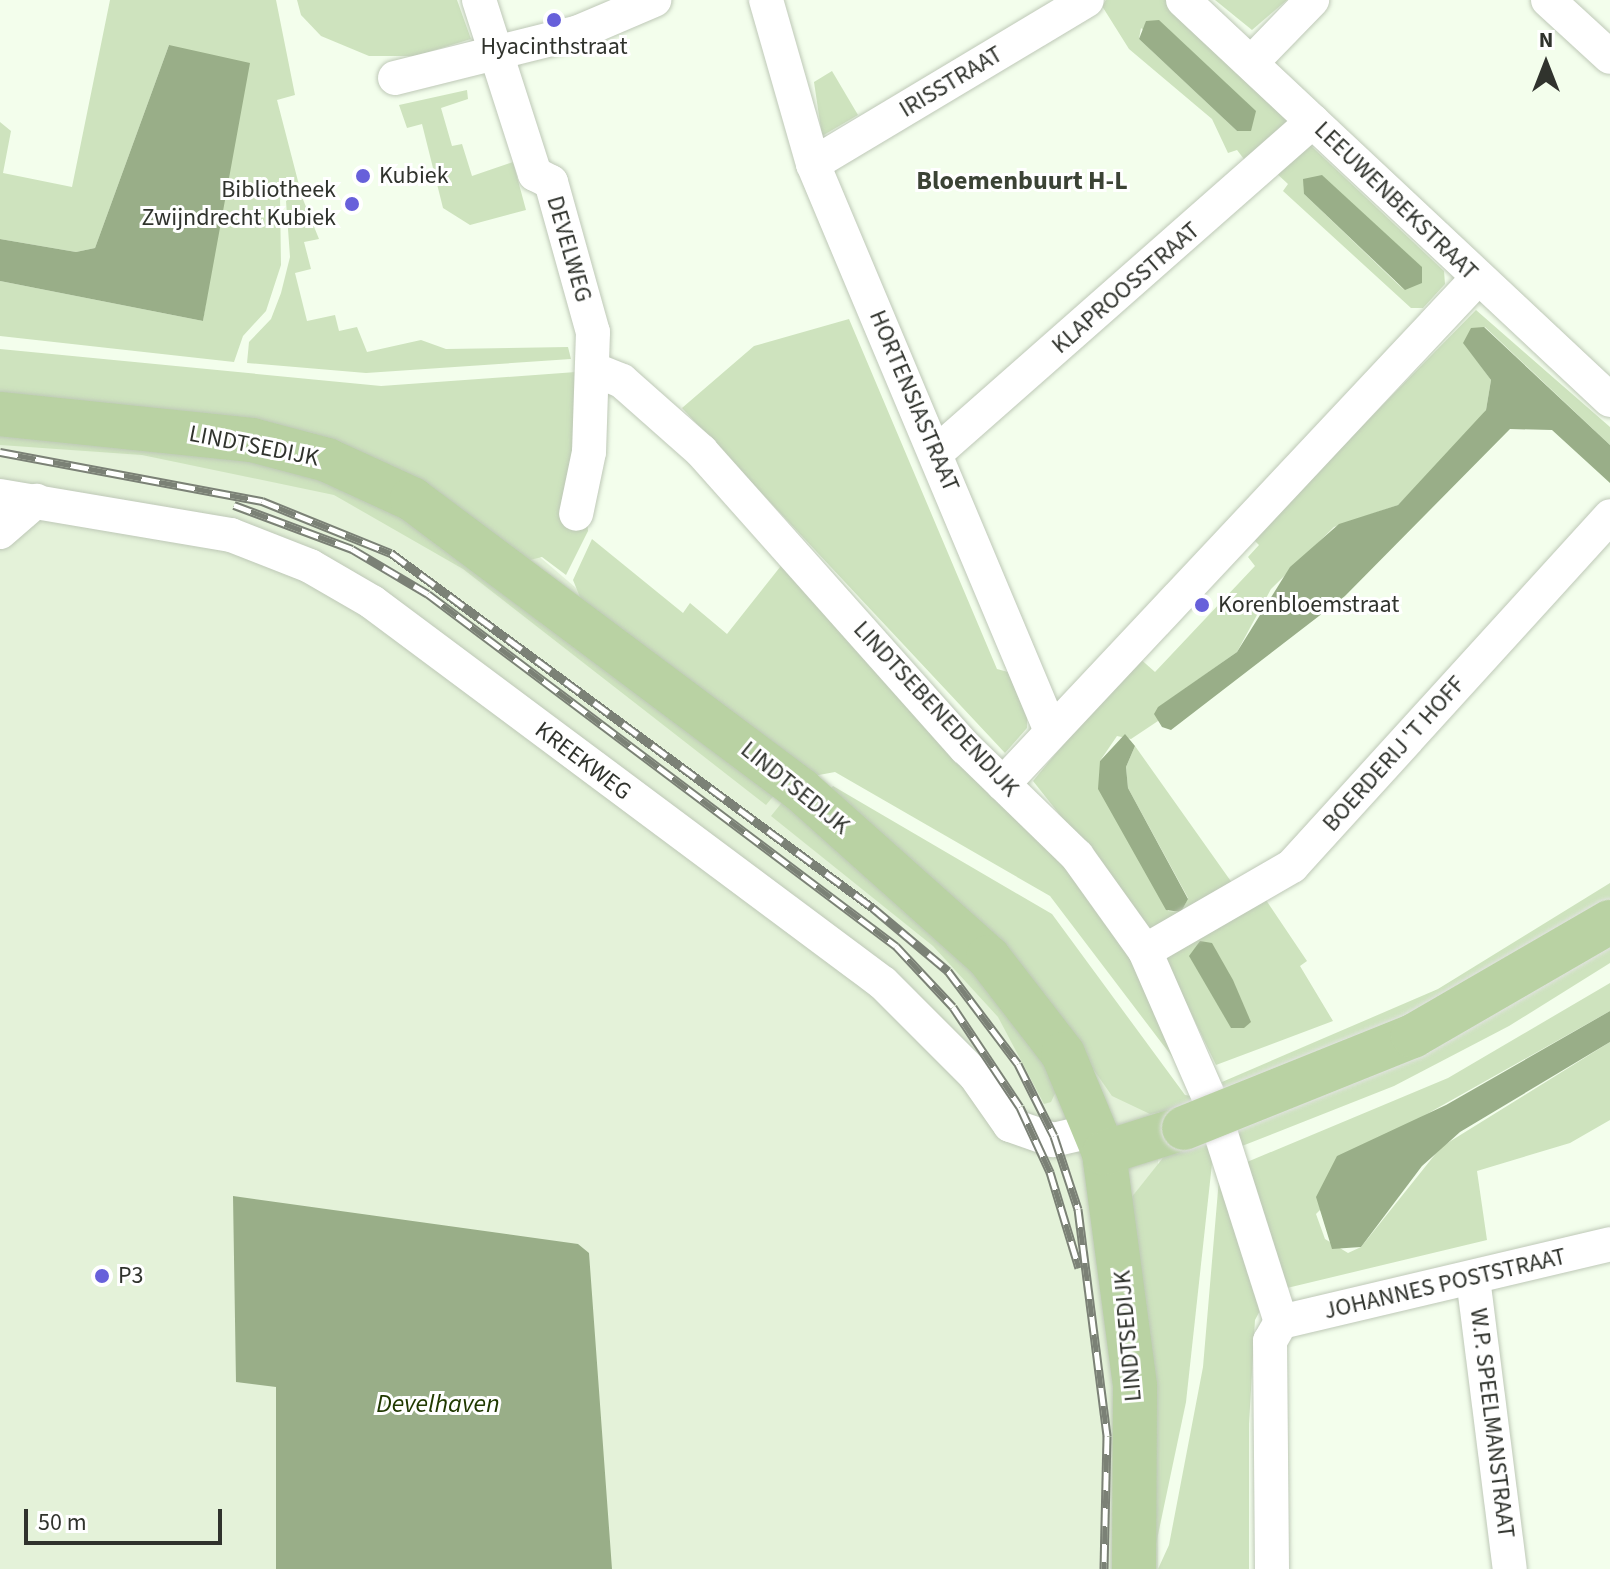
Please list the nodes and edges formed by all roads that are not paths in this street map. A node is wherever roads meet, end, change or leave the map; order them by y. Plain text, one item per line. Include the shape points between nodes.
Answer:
1 (479, 0) edge
2 (654, 0) edge
3 (766, 0) edge
4 (1087, 0) edge
5 (1183, 0) edge
6 (1312, 0) edge
7 (1548, 0) edge
8 (497, 54) junction
9 (1610, 57) edge
10 (1251, 63) junction
11 (395, 78) dead end
12 (1313, 121) junction
13 (813, 164) junction
14 (1476, 280) junction
15 (595, 370) junction
16 (1610, 400) edge
17 (0, 414) edge
18 (936, 453) junction
19 (0, 496) edge
20 (36, 501) junction
21 (576, 514) dead end
22 (1610, 516) edge
23 (0, 532) edge
24 (1051, 731) junction
25 (1003, 784) junction
26 (1610, 922) edge
27 (1145, 951) junction
28 (1205, 1121) junction
29 (1100, 1141) junction
30 (1610, 1244) edge
31 (1473, 1278) junction
32 (1281, 1322) junction
33 (1134, 1569) edge
34 (1272, 1569) edge
35 (1510, 1569) edge

1 - 8 street, DEVELWEG
2 - 8 street via 624,17
3 - 13 street, HORTENSIASTRAAT
4 - 13 street, IRISSTRAAT
5 - 10 street, LEEUWENBEKSTRAAT
6 - 10 street
7 - 9 street
8 - 11 street
8 - 15 street, DEVELWEG via 535,174 551,182 593,332
10 - 12 street, LEEUWENBEKSTRAAT
12 - 14 street, LEEUWENBEKSTRAAT
12 - 18 street, KLAPROOSSTRAAT
13 - 18 street, HORTENSIASTRAAT
14 - 16 street, LEEUWENBEKSTRAAT
14 - 24 street
15 - 21 street, DEVELWEG
15 - 25 street, LINDTSEBENEDENDIJK via 622,381 701,451
17 - 29 main road, LINDTSEDIJK via 287,448 384,484 440,516 801,790 943,913 1039,1016
18 - 24 street, HORTENSIASTRAAT
19 - 20 street, KREEKWEG
20 - 23 street
20 - 29 street, KREEKWEG via 231,535 310,566 372,602 883,983 975,1075 1010,1125 1053,1140
22 - 27 street, BOERDERIJ 'T HOFF via 1292,866
24 - 25 street
25 - 27 street, LINDTSEBENEDENDIJK via 1077,856
26 - 28 main road, bridge via 1413,1036
27 - 28 street, LINDTSEBENEDENDIJK
28 - 29 main road
28 - 32 street, LINDTSEBENEDENDIJK
29 - 33 main road, LINDTSEDIJK via 1135,1386
30 - 31 street, JOHANNES POSTSTRAAT
31 - 32 street, JOHANNES POSTSTRAAT
31 - 35 street, W.P. SPEELMANSTRAAT
32 - 34 street via 1270,1341

